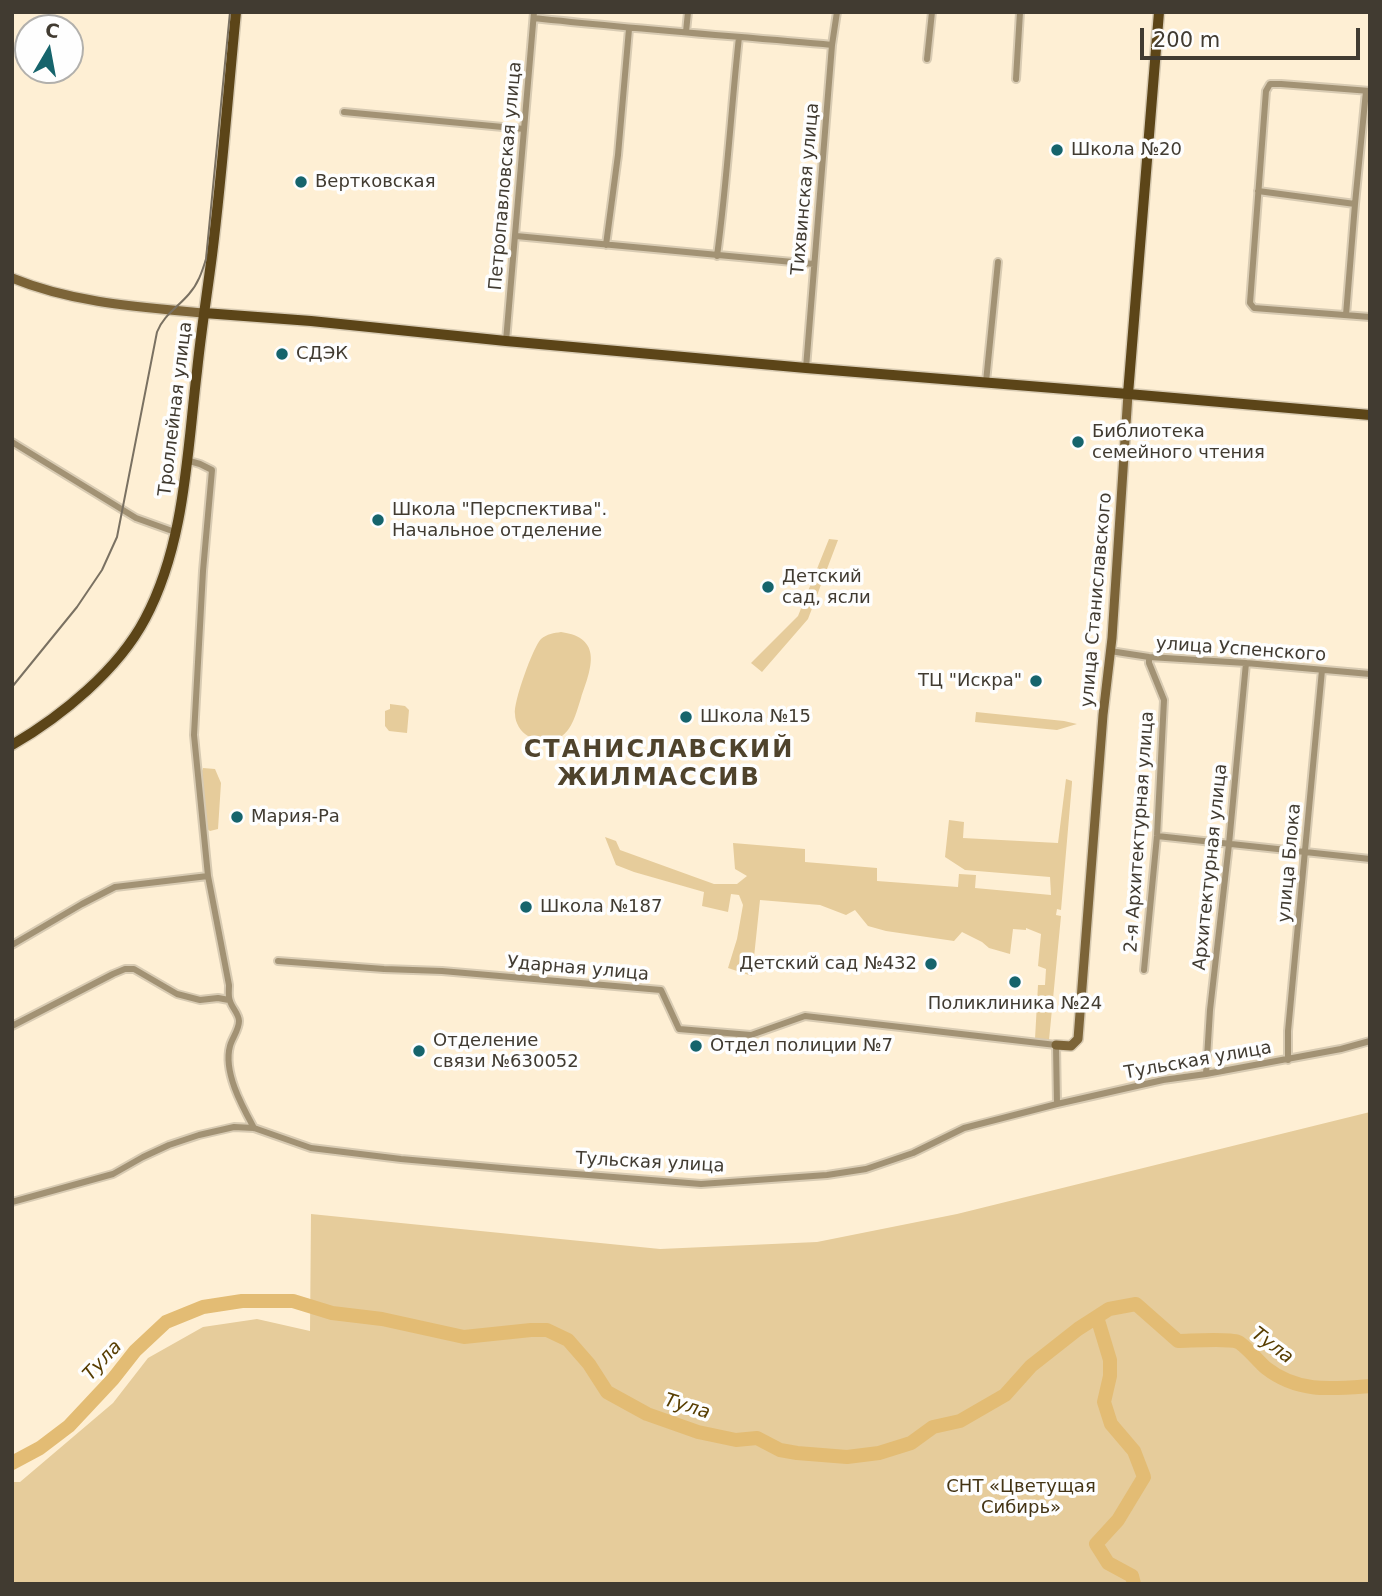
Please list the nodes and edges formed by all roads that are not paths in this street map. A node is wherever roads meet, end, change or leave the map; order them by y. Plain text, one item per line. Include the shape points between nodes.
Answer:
1 (236, 12) edge
2 (688, 12) edge
3 (836, 12) edge
4 (932, 12) edge
5 (1020, 12) edge
6 (1159, 12) edge
7 (534, 15) edge
8 (628, 29) junction
9 (686, 32) junction
10 (739, 37) junction
11 (832, 45) junction
12 (927, 59) dead end
13 (1016, 79) dead end
14 (1368, 91) edge
15 (344, 112) dead end
16 (524, 129) junction
17 (1258, 191) junction
18 (1354, 204) junction
19 (516, 236) junction
20 (606, 245) junction
21 (717, 256) junction
22 (998, 262) dead end
23 (814, 264) junction
24 (12, 278) edge
25 (204, 313) junction
26 (1346, 315) junction
27 (1370, 317) edge
28 (506, 341) junction
29 (806, 368) junction
30 (986, 382) junction
31 (1128, 394) junction
32 (1370, 415) edge
33 (12, 442) edge
34 (186, 460) junction
35 (176, 532) junction
36 (1110, 652) junction
37 (1149, 657) junction
38 (1246, 663) junction
39 (1322, 670) junction
40 (1370, 674) edge
41 (12, 745) edge
42 (1157, 836) junction
43 (1229, 844) junction
44 (1305, 852) junction
45 (1370, 859) edge
46 (208, 876) junction
47 (12, 945) edge
48 (278, 961) dead end
49 (1144, 970) dead end
50 (229, 1000) junction
51 (12, 1026) edge
52 (1370, 1041) edge
53 (1056, 1045) junction
54 (1288, 1060) junction
55 (1206, 1074) junction
56 (1057, 1104) junction
57 (254, 1128) junction
58 (12, 1202) edge

1 - 25 main road, Троллейная улица
2 - 9 street
3 - 11 street, Тихвинская улица
4 - 12 street
5 - 13 street
6 - 31 main road, улица Станиславского
7 - 8 street
7 - 16 street, Петропавловская улица
8 - 9 street
8 - 20 street
9 - 10 street
10 - 11 street
10 - 21 street
11 - 23 street, Тихвинская улица
14 - 17 street via 1270,84
14 - 18 street
15 - 16 street
16 - 19 street, Петропавловская улица
17 - 18 street
17 - 26 street via 1250,303 1254,308
18 - 26 street
19 - 20 street
19 - 28 street, Петропавловская улица
20 - 21 street
21 - 23 street
22 - 30 street
23 - 29 street, Тихвинская улица
24 - 25 street via 91,302
25 - 28 main road
25 - 34 main road, Троллейная улица
26 - 27 street
28 - 29 main road
29 - 30 main road
30 - 31 main road
31 - 32 main road
31 - 36 street, улица Станиславского
33 - 35 street via 136,518
34 - 35 main road, Троллейная улица
34 - 46 street via 212,470 194,735
35 - 41 main road, Троллейная улица via 156,596 132,639 93,685
36 - 37 street, улица Успенского
36 - 53 street, улица Станиславского via 1078,1039 1071,1046
37 - 38 street, улица Успенского
37 - 42 street, 2-я Архитектурная улица via 1164,700
38 - 39 street, улица Успенского
38 - 43 street, Архитектурная улица
39 - 40 street, улица Успенского
39 - 44 street, улица Блока
42 - 43 street
42 - 49 street, 2-я Архитектурная улица
43 - 44 street
43 - 55 street, Архитектурная улица
44 - 45 street
44 - 54 street, улица Блока
46 - 47 street via 115,887
46 - 50 street
48 - 53 street, Ударная улица via 661,990 679,1029 751,1035 805,1016
50 - 51 street via 177,994 134,969 125,969
50 - 57 street via 239,1019 230,1047 230,1071
52 - 54 street, Тульская улица
53 - 56 street
54 - 55 street, Тульская улица
55 - 56 street, Тульская улица
56 - 57 street, Тульская улица via 964,1128 866,1169 701,1184 388,1158 311,1148
57 - 58 street, Тульская улица via 234,1127 199,1135 113,1174

